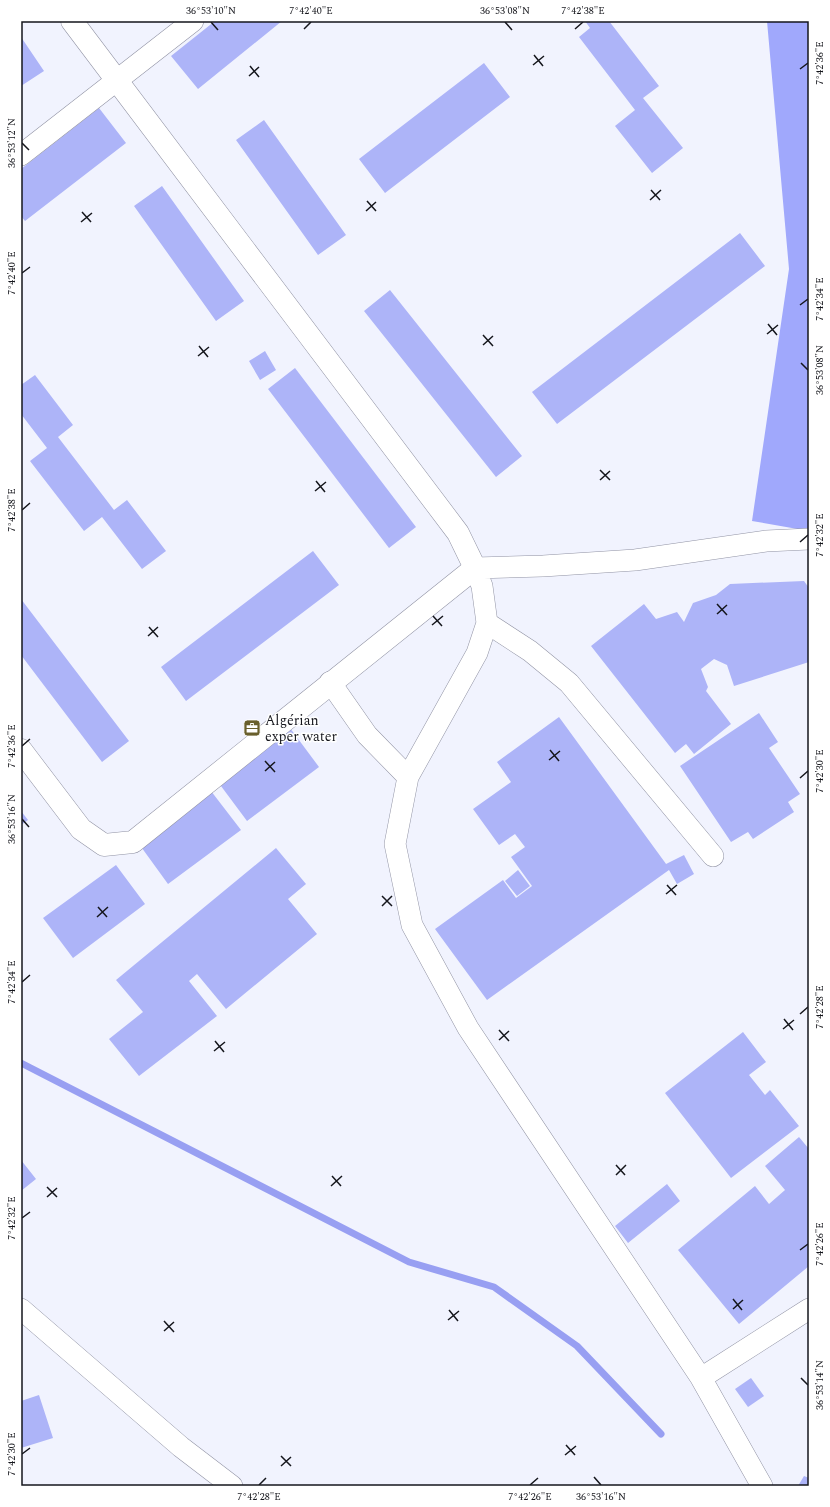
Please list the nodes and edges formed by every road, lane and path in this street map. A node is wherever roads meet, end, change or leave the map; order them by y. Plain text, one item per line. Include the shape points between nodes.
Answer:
1 (72, 21) edge
2 (193, 21) edge
3 (116, 80) junction
4 (21, 155) edge
5 (809, 539) edge
6 (475, 568) junction
7 (487, 623) junction
8 (330, 682) junction
9 (21, 750) edge
10 (408, 777) junction
11 (713, 856) dead end
12 (21, 1309) edge
13 (809, 1309) edge
14 (701, 1378) junction
15 (232, 1486) edge
16 (762, 1486) edge

1 - 3 street
2 - 3 street
3 - 4 street
3 - 6 street via 458,533
5 - 6 street via 766,541 635,560
6 - 7 street via 482,586
6 - 8 street
7 - 10 street via 477,653
7 - 11 street via 530,651 569,683
8 - 9 street via 133,842 104,846 81,829
8 - 10 street via 368,735
10 - 14 street via 395,844 412,925 468,1028
12 - 15 street via 181,1447
13 - 14 street
14 - 16 street

